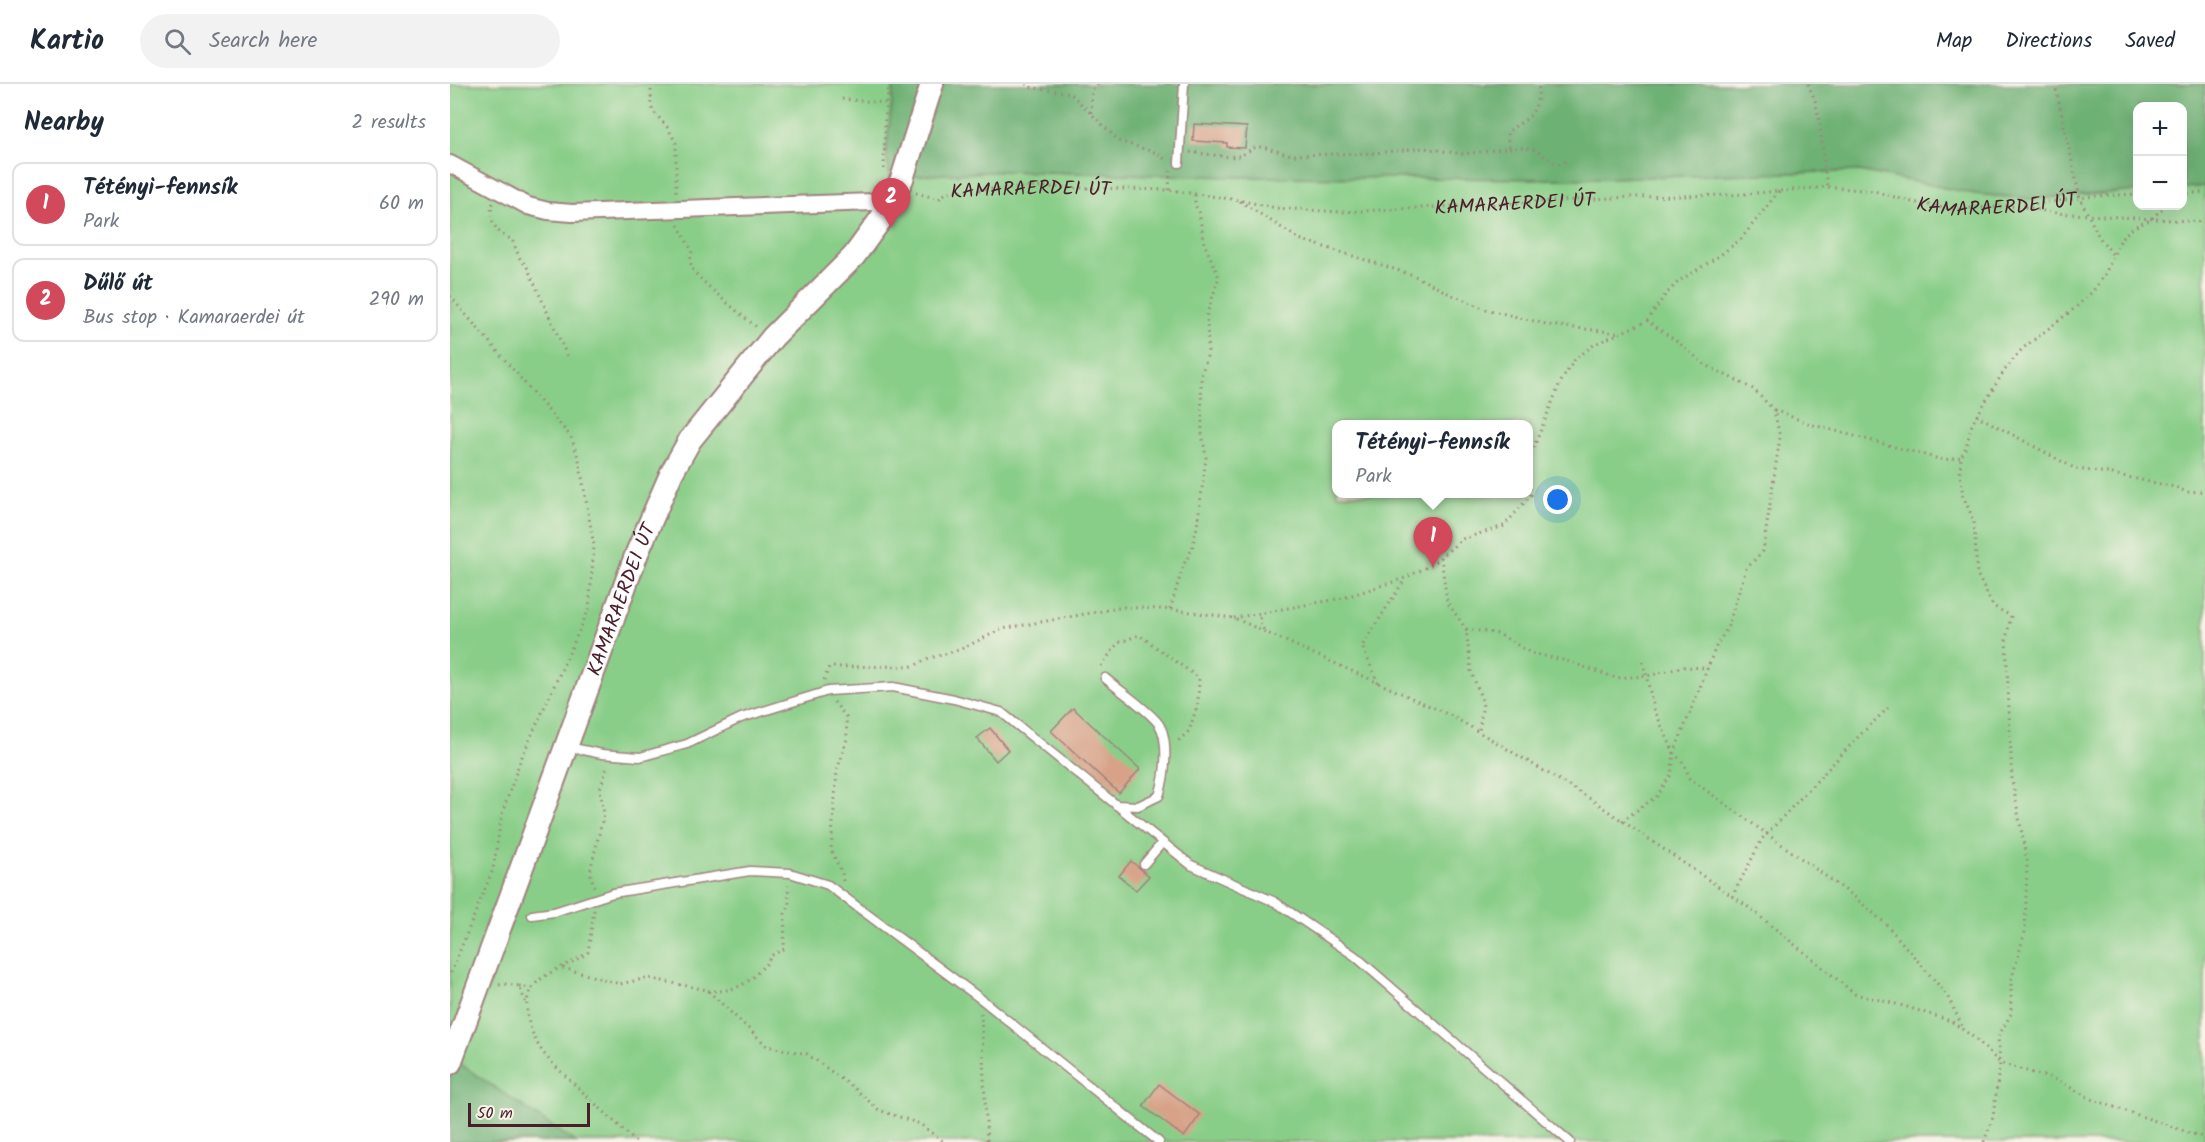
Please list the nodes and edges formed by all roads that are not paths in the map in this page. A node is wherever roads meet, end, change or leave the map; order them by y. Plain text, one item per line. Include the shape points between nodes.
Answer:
1 (932, 84) edge
2 (1184, 84) edge
3 (1179, 159) road end
4 (450, 164) edge
5 (894, 196) junction
6 (1105, 678) road end
7 (567, 747) junction
8 (1116, 805) junction
9 (1161, 843) junction
10 (1144, 864) dead end
11 (532, 915) dead end
12 (450, 1063) edge
13 (1159, 1142) edge
14 (1570, 1142) edge

1 - 5 street, KAMARAERDEI ÚT
2 - 3 lane
4 - 5 street via 528,206 572,213 873,202
5 - 7 street, KAMARAERDEI ÚT via 854,256 773,337 690,440 637,554
6 - 8 lane via 1159,725 1165,752 1165,777 1159,796 1138,806
7 - 8 lane via 640,757 687,744 741,718 828,691 893,687 1001,712
7 - 12 street, KAMARAERDEI ÚT
8 - 9 lane
9 - 10 lane
9 - 14 lane via 1191,865 1275,902 1355,956
11 - 13 lane via 597,897 750,871 790,873 828,885 981,999

